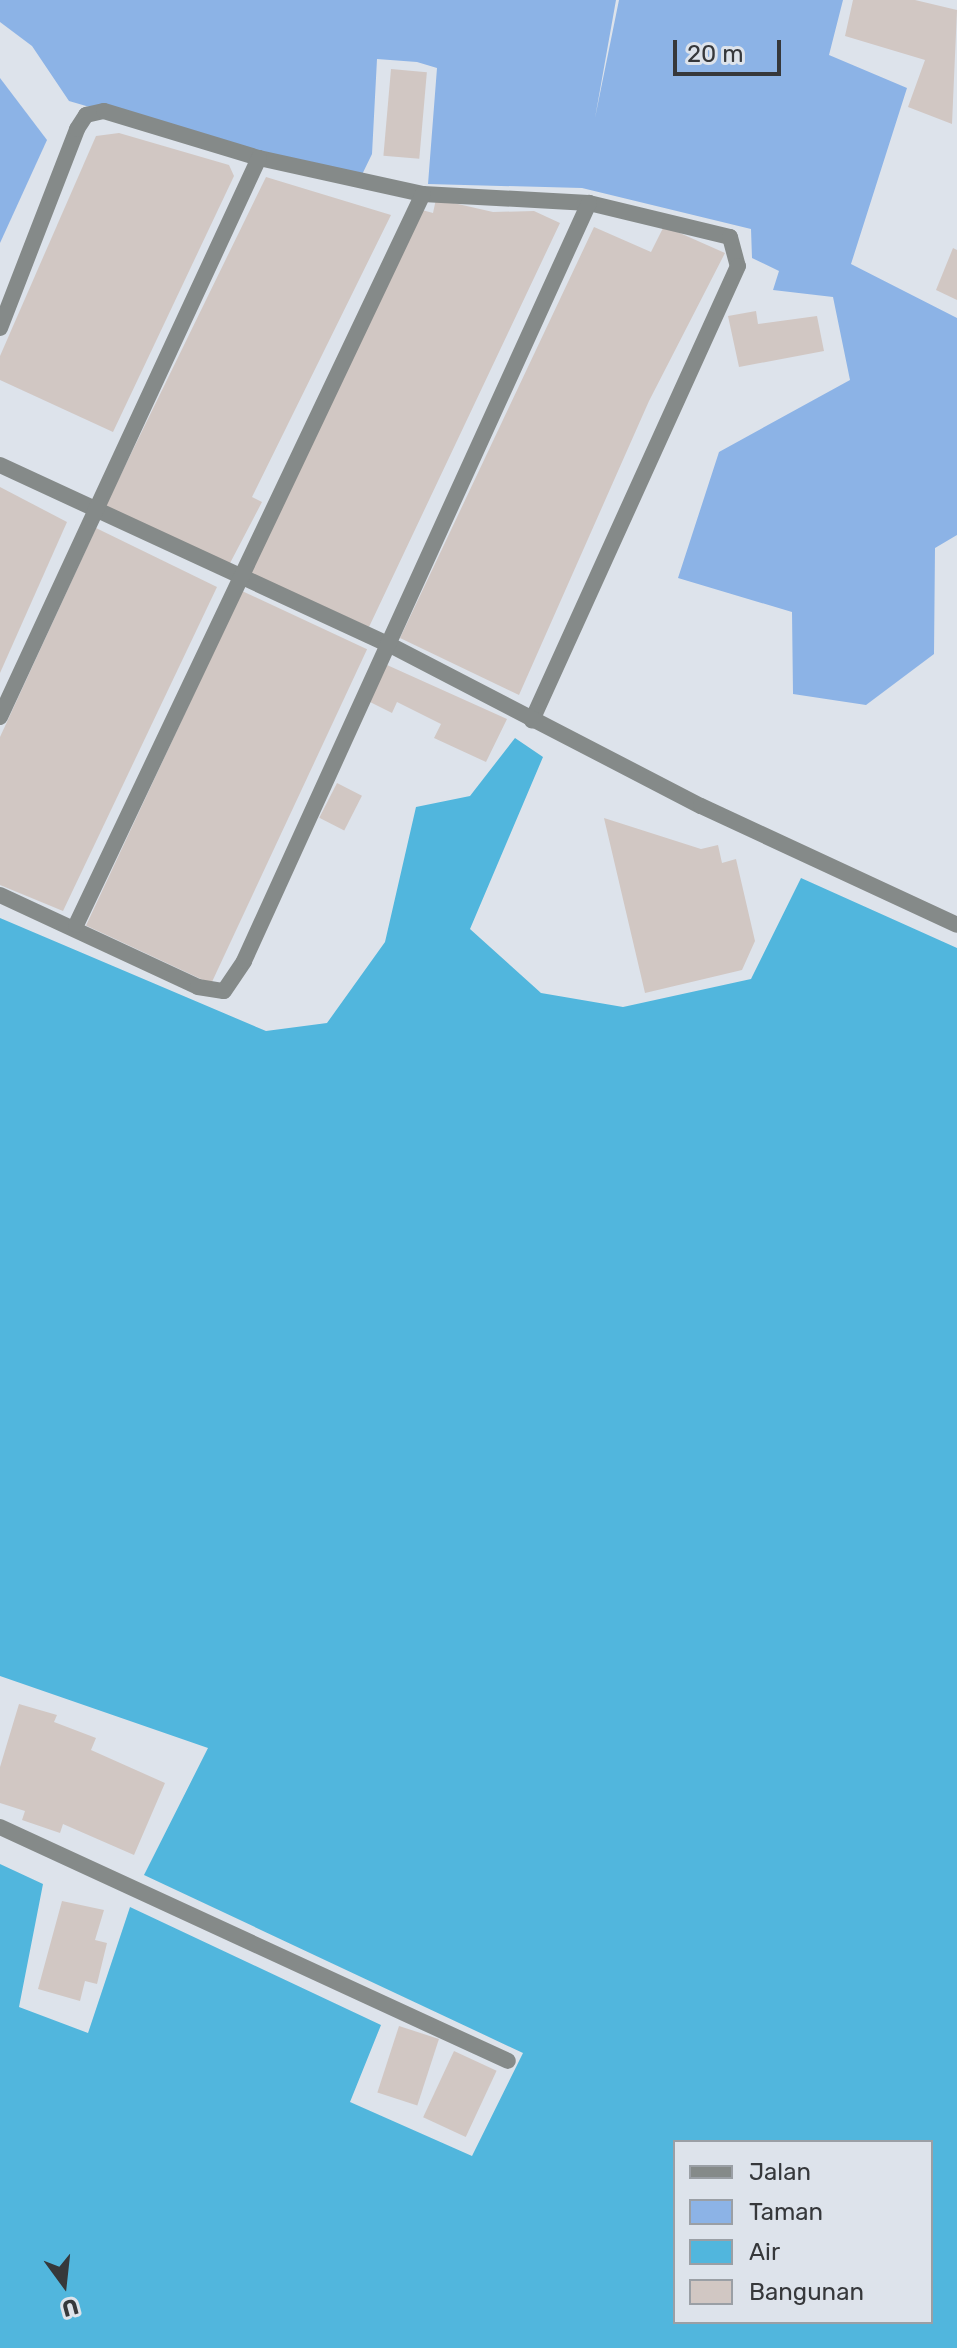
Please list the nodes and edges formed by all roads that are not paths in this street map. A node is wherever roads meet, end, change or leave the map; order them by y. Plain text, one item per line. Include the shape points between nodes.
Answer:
1 (259, 158) junction
2 (423, 194) junction
3 (589, 203) junction
4 (0, 328) edge
5 (0, 465) edge
6 (94, 508) junction
7 (241, 580) junction
8 (390, 645) junction
9 (0, 717) edge
10 (532, 721) junction
11 (0, 895) edge
12 (76, 925) junction
13 (957, 925) edge
14 (0, 1827) edge
15 (508, 2061) dead end

1 - 2 street
1 - 4 street via 104,111 86,115
1 - 6 street
2 - 3 street
2 - 7 street
3 - 8 street
3 - 10 street via 718,230 738,251 738,266
5 - 6 street
6 - 7 street
6 - 9 street
7 - 8 street
7 - 12 street
8 - 10 street
8 - 12 street via 224,991 198,987
10 - 13 street
11 - 12 street
14 - 15 street

